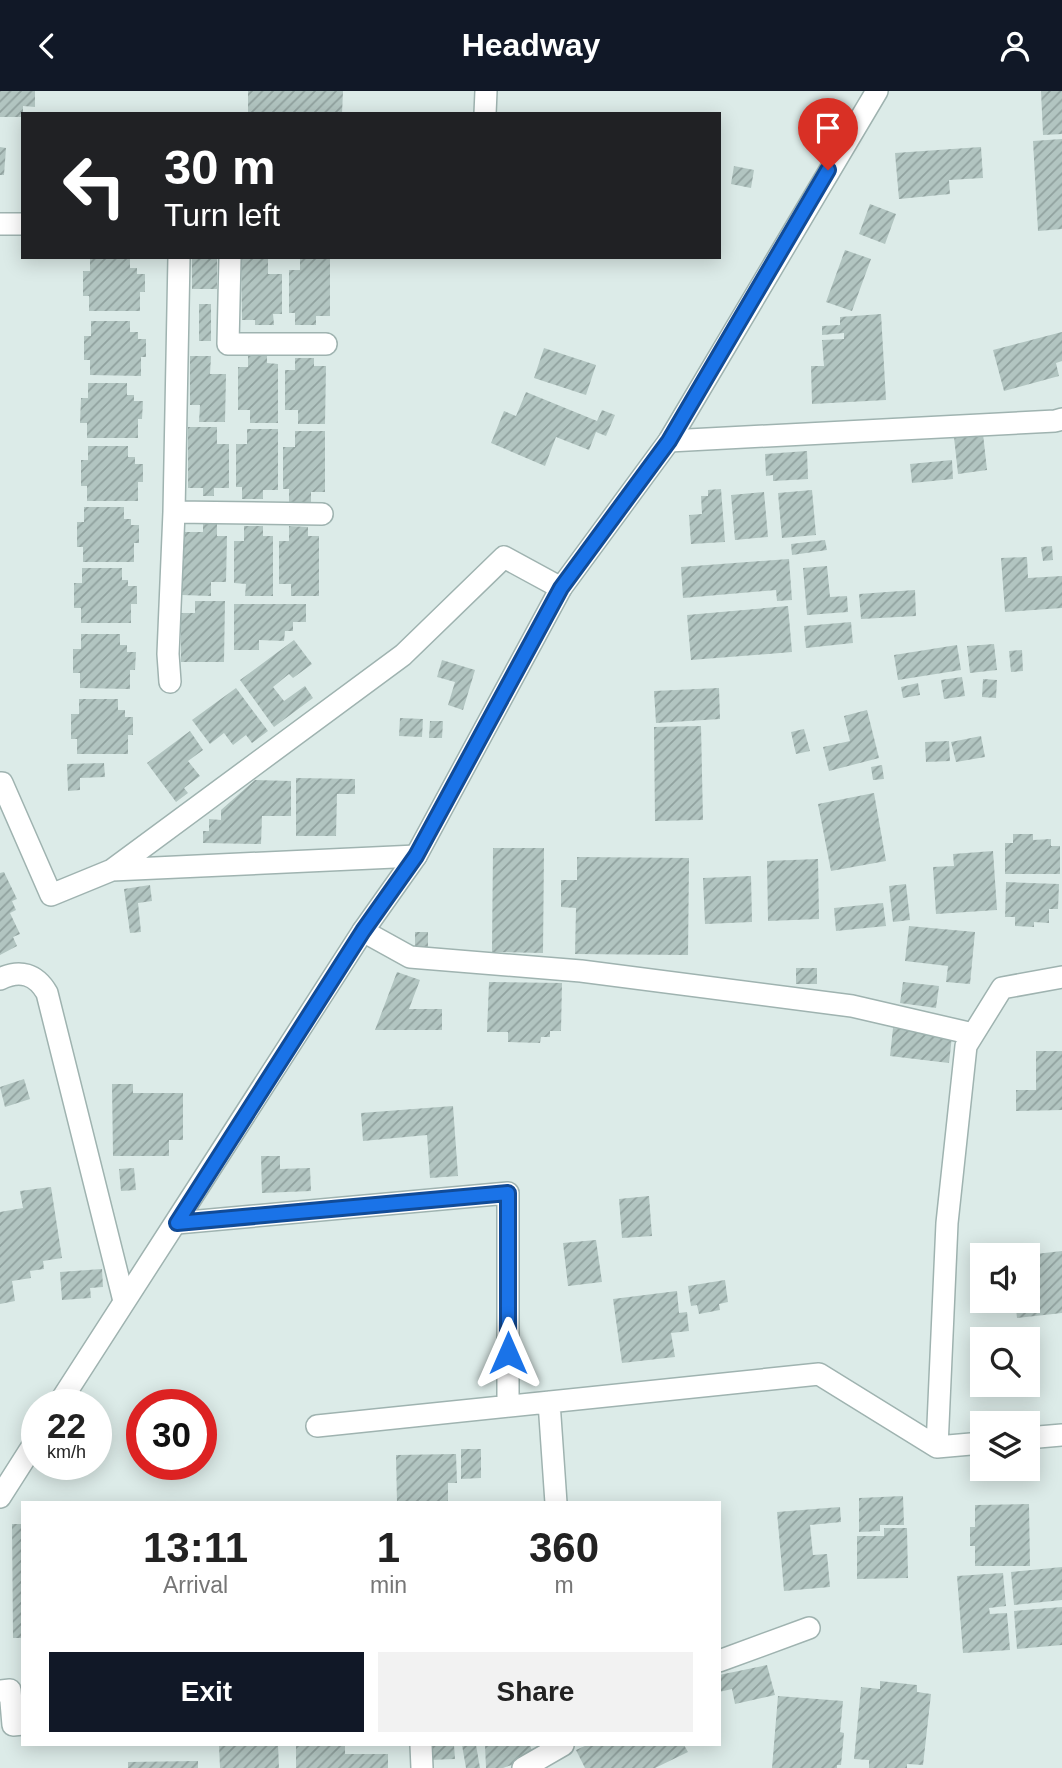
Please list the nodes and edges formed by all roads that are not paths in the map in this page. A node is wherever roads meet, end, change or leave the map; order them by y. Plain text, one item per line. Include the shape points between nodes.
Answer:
1 (486, 91) edge
2 (868, 95) edge
3 (485, 112) edge
4 (0, 224) edge
5 (21, 224) edge
6 (178, 259) edge
7 (230, 259) edge
8 (326, 344) dead end
9 (1062, 419) edge
10 (669, 441) junction
11 (174, 512) junction
12 (322, 514) dead end
13 (561, 588) junction
14 (170, 682) dead end
15 (0, 783) edge
16 (416, 856) junction
17 (112, 870) junction
18 (363, 931) junction
19 (1062, 977) edge
20 (0, 979) edge
21 (973, 1034) junction
22 (177, 1223) junction
23 (124, 1301) junction
24 (68, 1389) edge
25 (549, 1402) junction
26 (508, 1406) junction
27 (317, 1426) dead end
28 (1062, 1435) edge
29 (1040, 1437) edge
30 (970, 1444) edge
31 (937, 1447) junction
32 (21, 1464) edge
33 (0, 1497) edge
34 (556, 1501) edge
35 (809, 1628) dead end
36 (721, 1660) edge
37 (0, 1691) edge
38 (21, 1724) edge
39 (421, 1746) edge
40 (561, 1746) edge
41 (422, 1768) edge
42 (523, 1768) edge

1 - 3 street
2 - 10 street
4 - 5 street
6 - 11 street
7 - 8 street via 228,344
9 - 10 street
10 - 13 street
11 - 12 street
11 - 14 street
13 - 16 street
13 - 17 street via 503,557 403,655
15 - 17 street via 51,895
16 - 17 street
16 - 18 street
18 - 21 street via 410,957 581,971 852,1006
18 - 22 street
19 - 21 street via 1002,988
20 - 23 street via 26,974 35,977 47,993
21 - 31 street via 966,1046 947,1223
22 - 23 street
22 - 26 street via 508,1193
23 - 24 street
25 - 26 street
25 - 31 street via 819,1374
25 - 34 street
26 - 27 street
28 - 29 street
30 - 31 street
32 - 33 street
35 - 36 street
37 - 38 street via 10,1690 13,1725
39 - 41 street
40 - 42 street

